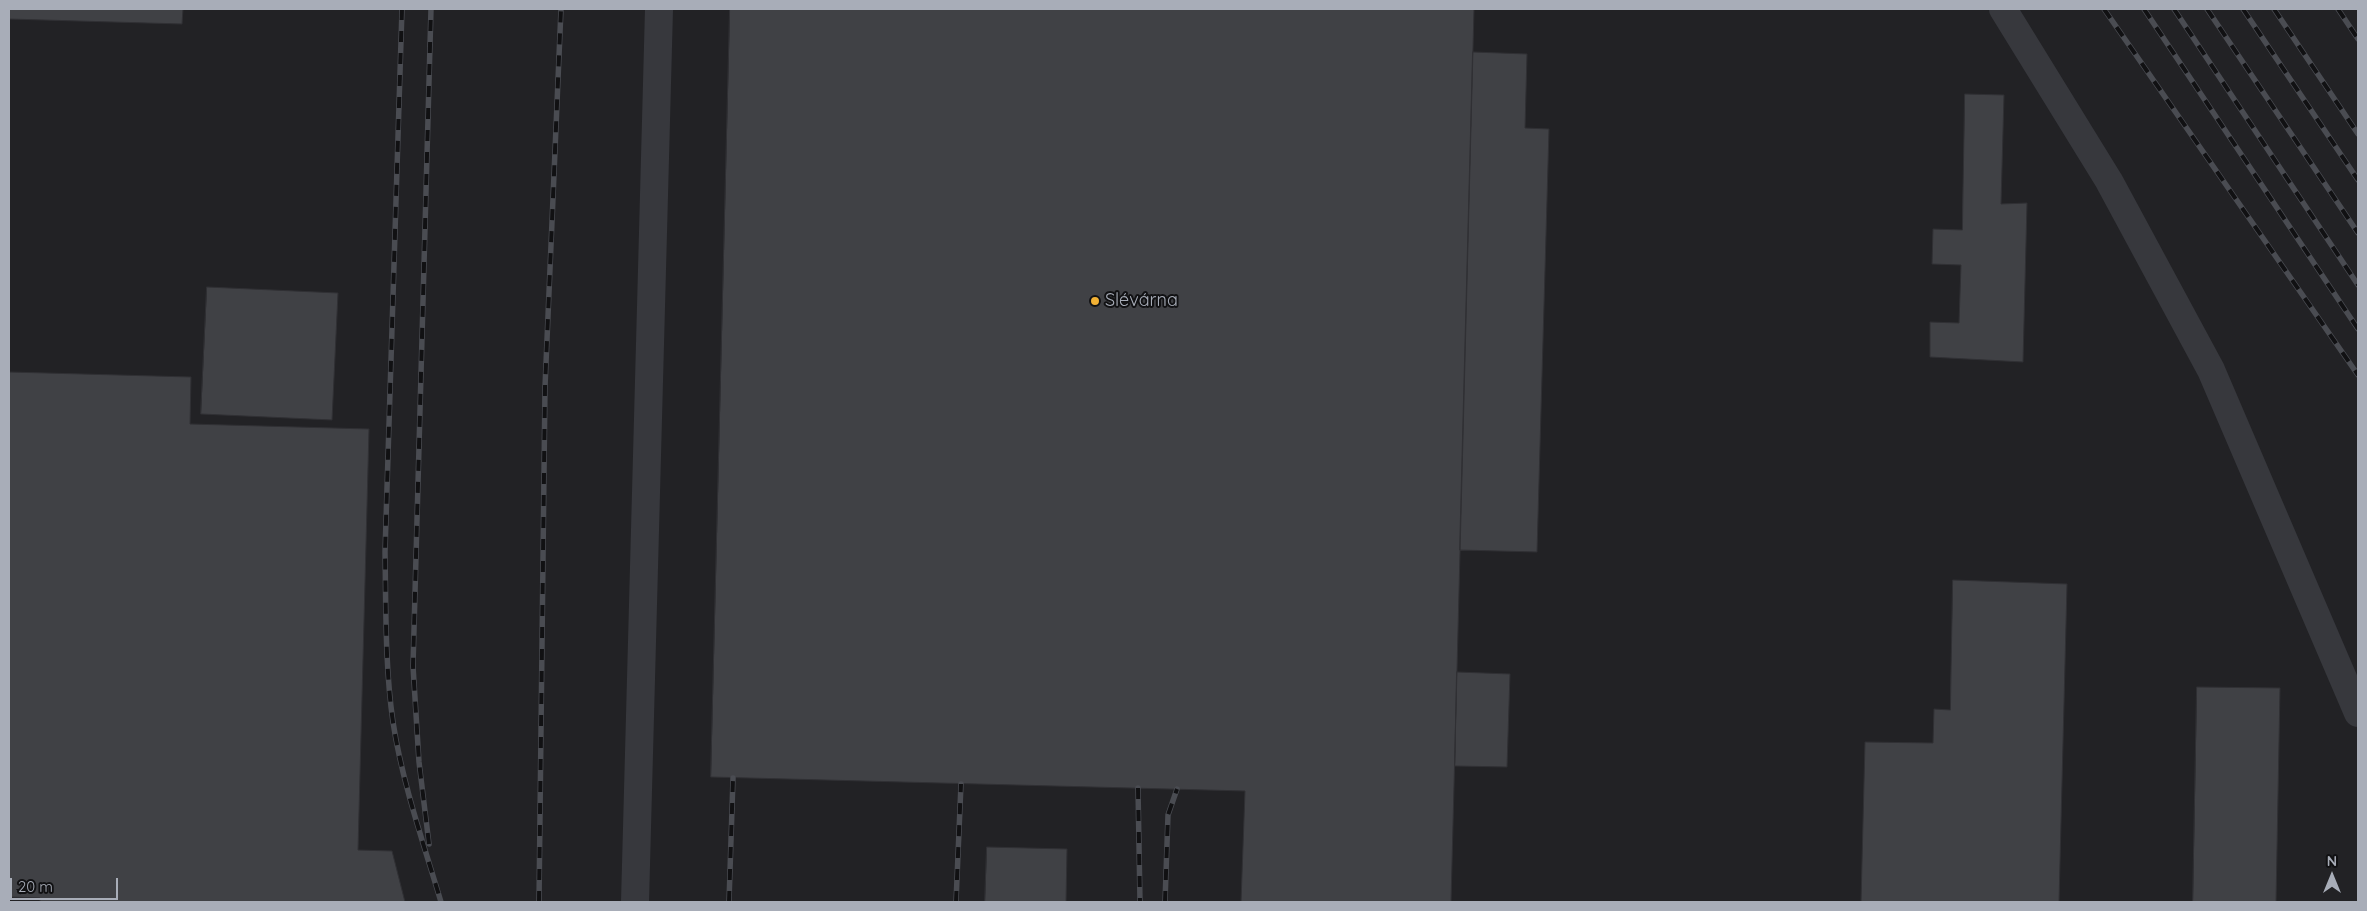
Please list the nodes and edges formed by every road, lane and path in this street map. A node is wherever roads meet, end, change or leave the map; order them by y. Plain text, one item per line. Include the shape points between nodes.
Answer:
1 (658, 9) edge
2 (2003, 9) edge
3 (2358, 713) edge
4 (635, 902) edge

1 - 4 lane
2 - 3 lane via 2109,181 2211,370

